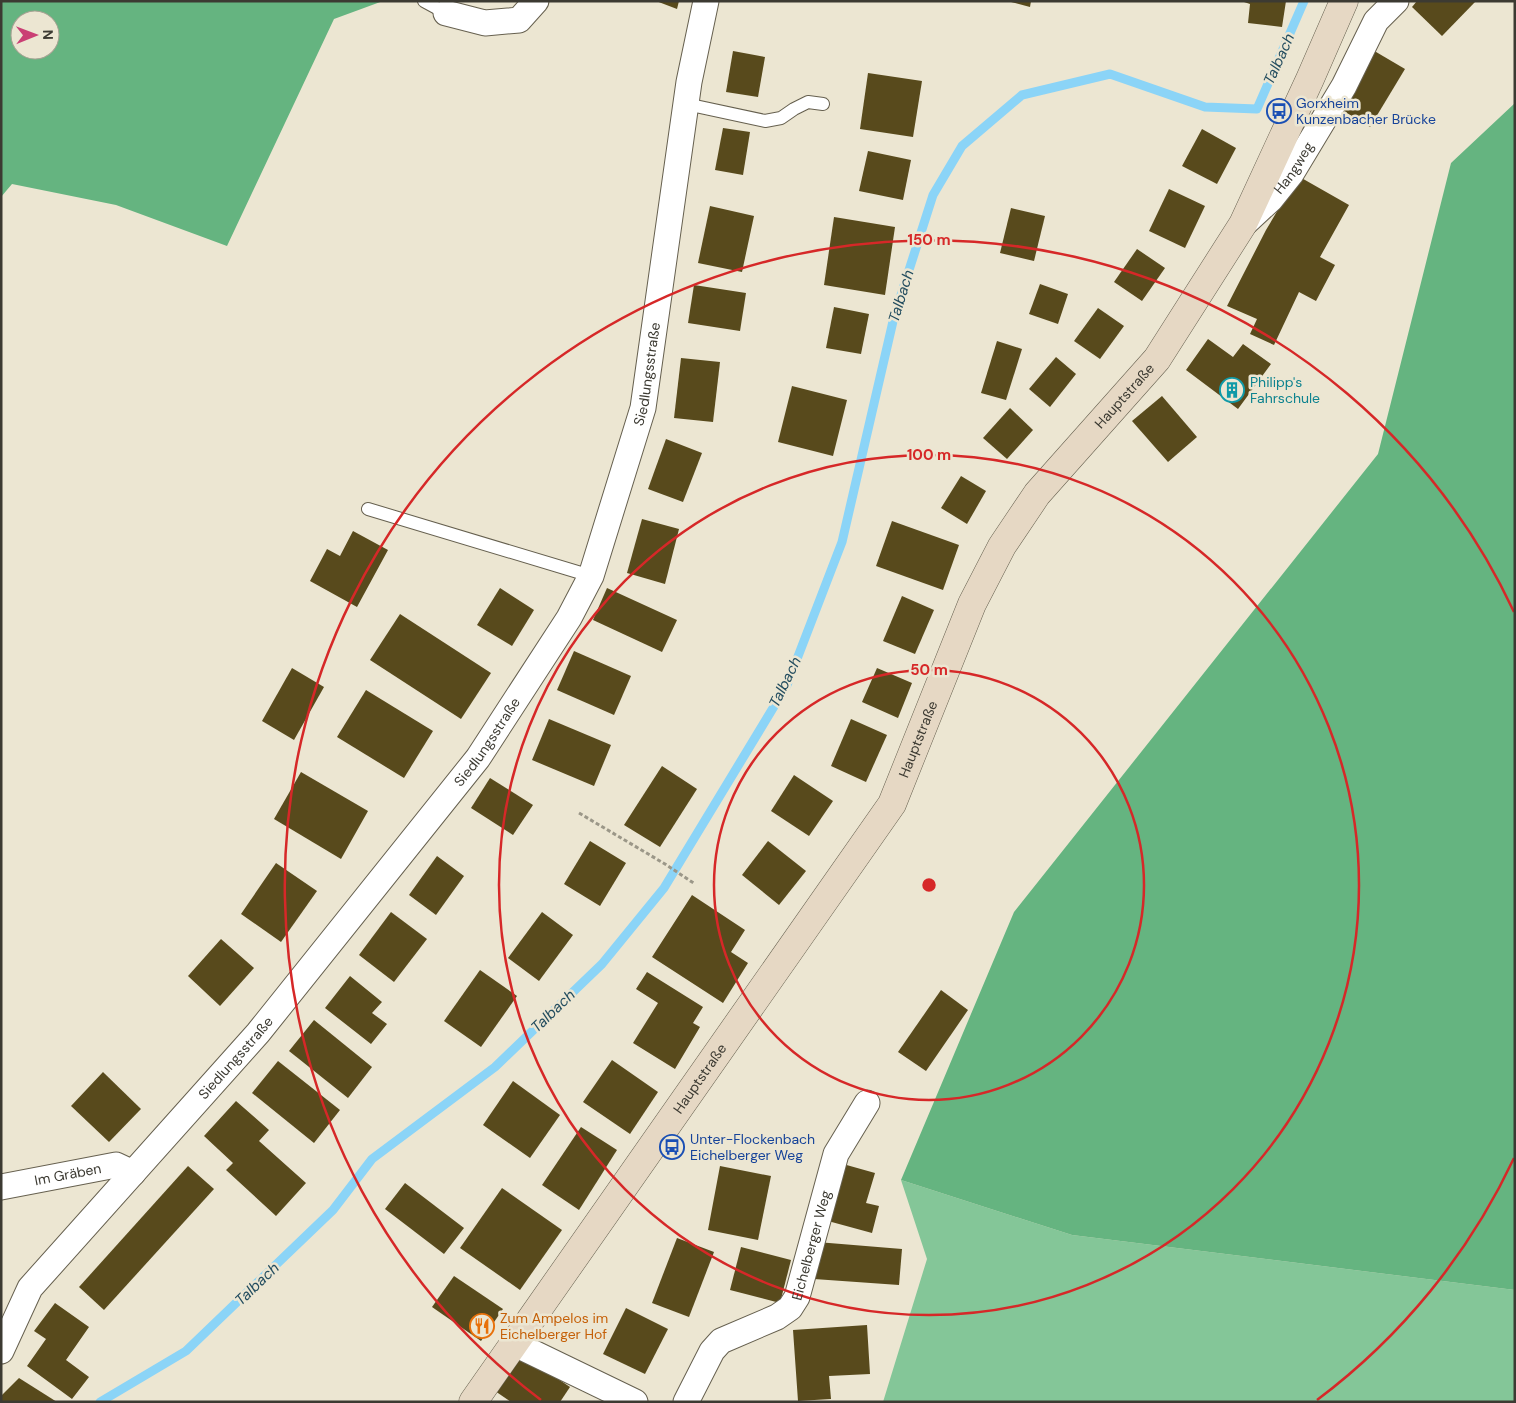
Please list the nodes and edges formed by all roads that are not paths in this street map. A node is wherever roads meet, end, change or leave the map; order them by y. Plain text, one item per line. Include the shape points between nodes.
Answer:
1 (424, 1) edge
2 (536, 1) edge
3 (706, 1) edge
4 (1344, 1) edge
5 (1396, 1) edge
6 (446, 13) joint
7 (686, 104) junction
8 (823, 104) dead end
9 (1243, 224) junction
10 (368, 509) dead end
11 (591, 576) junction
12 (867, 1103) dead end
13 (133, 1173) junction
14 (1, 1187) edge
15 (515, 1344) junction
16 (1, 1351) edge
17 (473, 1402) edge
18 (635, 1402) edge
19 (686, 1402) edge

1 - 6 lane
2 - 6 street via 519,20 485,23
3 - 7 street, Siedlungsstraße
4 - 9 main road, Hauptstraße
5 - 9 street, Hangweg via 1376,21 1344,86 1291,174 1271,199
7 - 8 lane via 765,121 780,118 808,102
7 - 11 street, Siedlungsstraße via 643,408
9 - 15 main road, Hauptstraße via 1157,359 1037,494 1002,546 972,604 892,804
10 - 11 lane
11 - 13 street, Siedlungsstraße via 569,618 478,758 258,1033
12 - 19 street, Eichelberger Weg via 836,1154 797,1297 790,1308 777,1317 721,1341 712,1351
13 - 14 street, Im Gräben via 116,1165
13 - 16 street, Siedlungsstraße via 30,1288
15 - 17 main road, Hauptstraße
15 - 18 street

